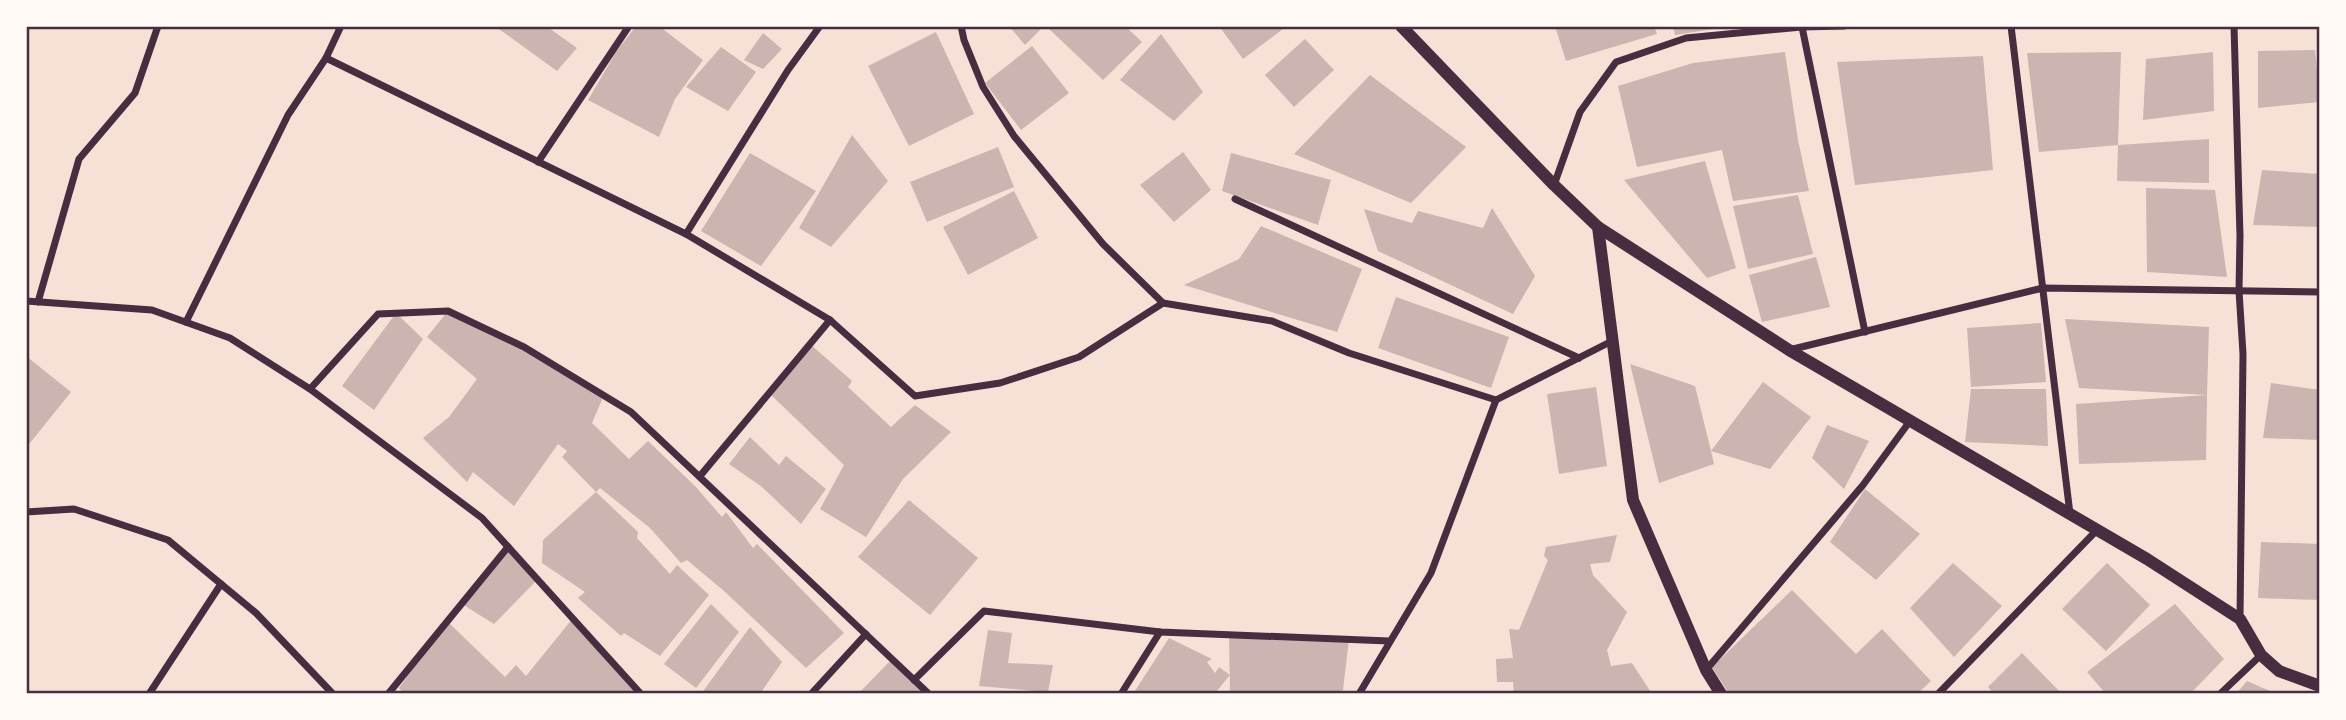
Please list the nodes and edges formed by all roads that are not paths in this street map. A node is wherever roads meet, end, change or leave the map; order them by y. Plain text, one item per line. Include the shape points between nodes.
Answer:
1 (158, 26) edge
2 (341, 26) edge
3 (629, 26) edge
4 (820, 26) edge
5 (961, 26) edge
6 (1401, 26) edge
7 (1844, 26) edge
8 (2011, 26) edge
9 (2234, 26) edge
10 (1802, 27) edge
11 (326, 58) junction
12 (538, 162) junction
13 (1554, 185) junction
14 (1235, 199) dead end
15 (1598, 227) junction
16 (686, 234) junction
17 (2043, 288) junction
18 (2239, 291) junction
19 (2320, 292) edge
20 (26, 301) edge
21 (38, 302) junction
22 (1163, 303) junction
23 (830, 320) junction
24 (186, 322) junction
25 (1865, 332) junction
26 (1612, 341) junction
27 (1788, 350) junction
28 (1579, 358) junction
29 (310, 389) junction
30 (1496, 400) junction
31 (1910, 421) junction
32 (700, 476) junction
33 (26, 512) edge
34 (2070, 514) junction
35 (2097, 530) junction
36 (508, 547) junction
37 (221, 584) junction
38 (2240, 619) junction
39 (1160, 632) junction
40 (866, 634) junction
41 (1389, 641) junction
42 (2261, 655) junction
43 (1706, 670) junction
44 (914, 680) junction
45 (2320, 686) edge
46 (149, 694) edge
47 (332, 694) edge
48 (388, 694) edge
49 (641, 694) edge
50 (811, 694) edge
51 (929, 694) edge
52 (1121, 694) edge
53 (1359, 694) edge
54 (1721, 694) edge
55 (1938, 694) edge
56 (2220, 694) edge

1 - 21 street via 135,93 79,159
2 - 11 street
3 - 12 street
4 - 16 street
5 - 22 street via 983,87 1014,136 1103,244
6 - 13 street
7 - 10 street
8 - 17 street
9 - 18 street
10 - 13 street via 1686,38 1616,62 1580,112
10 - 25 street
11 - 12 street
11 - 24 street via 288,115
12 - 16 street
13 - 15 street
14 - 28 street
15 - 26 street
15 - 27 street
16 - 23 street
17 - 18 street
17 - 25 street
17 - 34 street
18 - 19 street
18 - 38 street via 2243,354
20 - 21 street
21 - 24 street via 152,310
22 - 23 street via 1079,357 1000,383 915,396
22 - 30 street via 1272,321 1349,353
23 - 32 street
24 - 29 street via 230,338
25 - 27 street
26 - 28 street
26 - 43 street via 1633,500
27 - 31 street
28 - 30 street
29 - 32 street via 378,314 448,311 524,347 631,412
29 - 36 street via 482,519
30 - 41 street via 1431,573
31 - 34 street
31 - 43 street via 1863,485
32 - 40 street
33 - 37 street via 74,509 168,540
34 - 35 street
35 - 38 street
35 - 55 street
36 - 48 street
36 - 49 street
37 - 46 street
37 - 47 street via 256,613
38 - 42 street
39 - 41 street
39 - 44 street via 984,611
39 - 52 street
40 - 44 street
40 - 50 street
41 - 53 street
42 - 45 street via 2279,671
42 - 56 street
43 - 54 street
44 - 51 street

